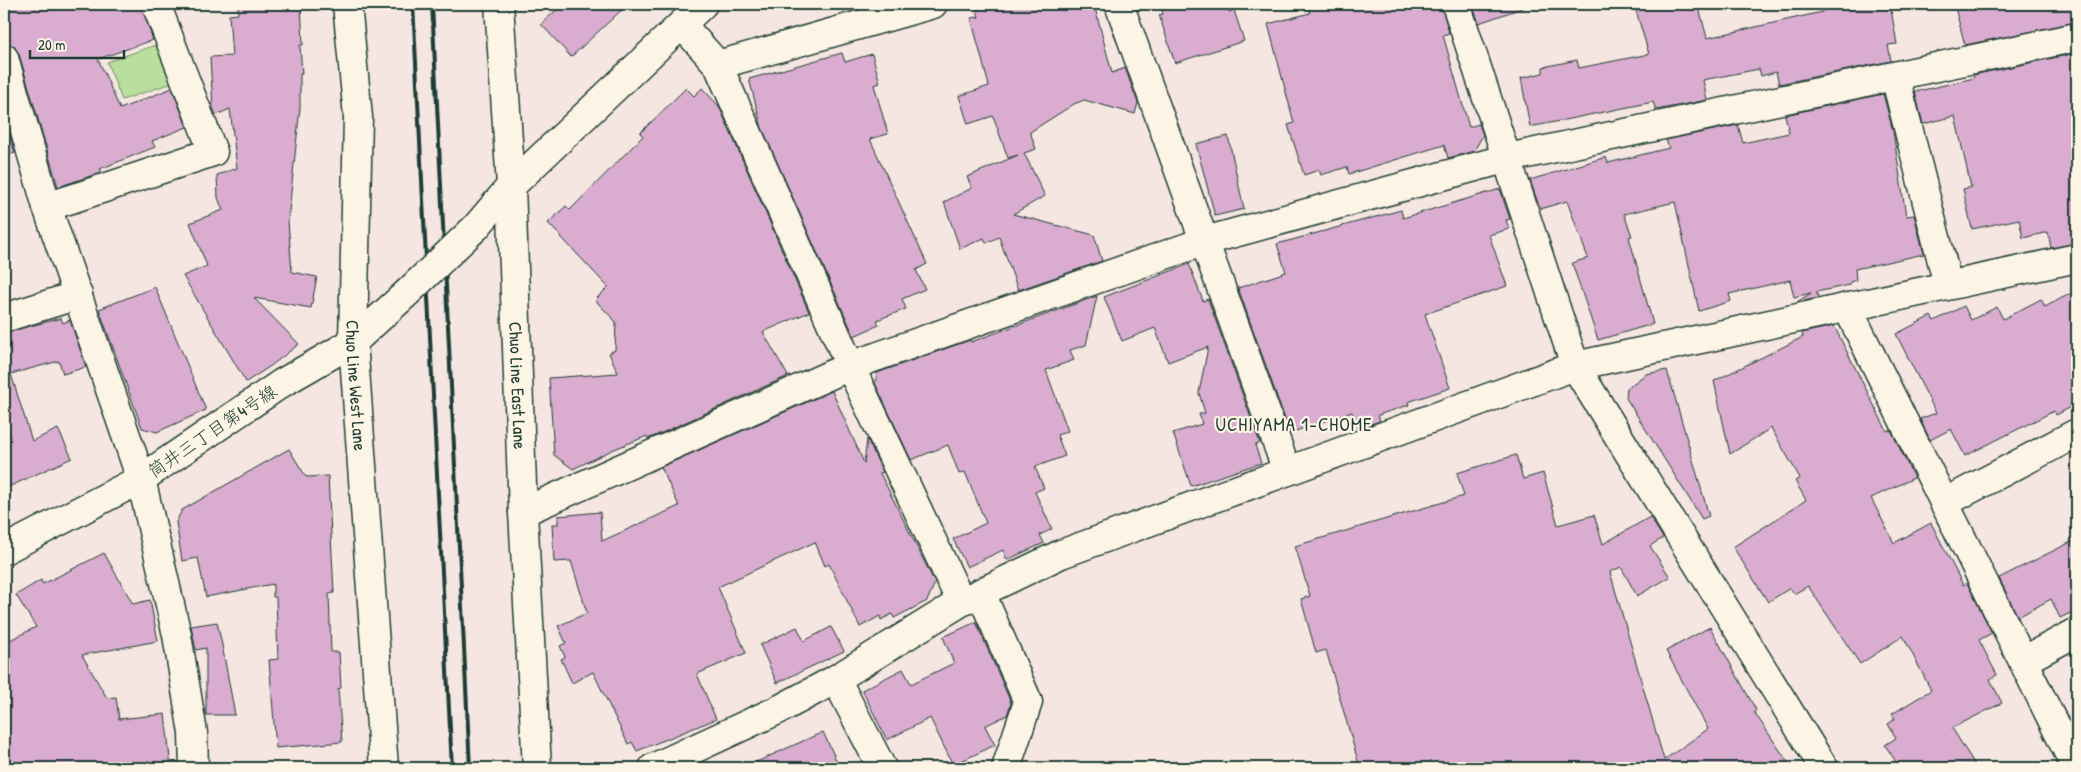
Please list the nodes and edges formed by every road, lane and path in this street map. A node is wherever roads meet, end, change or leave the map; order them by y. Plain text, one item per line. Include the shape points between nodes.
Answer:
1 (156, 4) edge
2 (347, 4) edge
3 (499, 4) edge
4 (704, 4) edge
5 (933, 4) edge
6 (1119, 4) edge
7 (1456, 4) edge
8 (682, 25) junction
9 (2077, 37) edge
10 (4, 58) edge
11 (718, 65) junction
12 (1895, 76) junction
13 (1508, 158) junction
14 (511, 186) junction
15 (47, 207) junction
16 (1205, 241) junction
17 (2077, 258) edge
18 (1948, 285) junction
19 (78, 296) junction
20 (1847, 307) junction
21 (4, 318) edge
22 (353, 342) junction
23 (850, 366) junction
24 (1575, 366) junction
25 (2077, 433) edge
26 (1287, 471) junction
27 (141, 479) junction
28 (1944, 503) junction
29 (523, 512) junction
30 (4, 550) edge
31 (971, 597) junction
32 (2077, 632) edge
33 (2023, 661) junction
34 (836, 679) junction
35 (194, 768) edge
36 (384, 768) edge
37 (537, 768) edge
38 (653, 768) edge
39 (882, 768) edge
40 (1006, 768) edge
41 (1824, 768) edge
42 (2076, 768) edge

1 - 15 street via 213,152
2 - 22 street, Chuo Line West Lane via 358,117
3 - 14 street, Chuo Line East Lane
4 - 8 street, 筒井三丁目第4号線
5 - 11 street
6 - 16 street
7 - 13 street
8 - 11 street
8 - 14 street, 筒井三丁目第4号線
9 - 12 street
10 - 15 street
11 - 23 street
12 - 13 street
12 - 18 street
13 - 16 street
13 - 24 street
14 - 22 street, 筒井三丁目第4号線, bridge via 476,226
14 - 29 street, Chuo Line East Lane
15 - 19 street
16 - 23 street
16 - 26 street
17 - 18 street
18 - 20 street
19 - 21 street
19 - 27 street
20 - 24 street
20 - 28 street
22 - 27 street, 筒井三丁目第4号線 via 282,383
22 - 36 street, Chuo Line West Lane
23 - 29 street
23 - 31 street
24 - 26 street
24 - 41 street
25 - 28 street
26 - 31 street via 1061,554
27 - 30 street, 筒井三丁目第4号線
27 - 35 street via 177,635 193,733
28 - 33 street
29 - 37 street, Chuo Line East Lane
31 - 34 street
31 - 40 street via 1028,702
32 - 33 street
33 - 42 street
34 - 38 street
34 - 39 street

